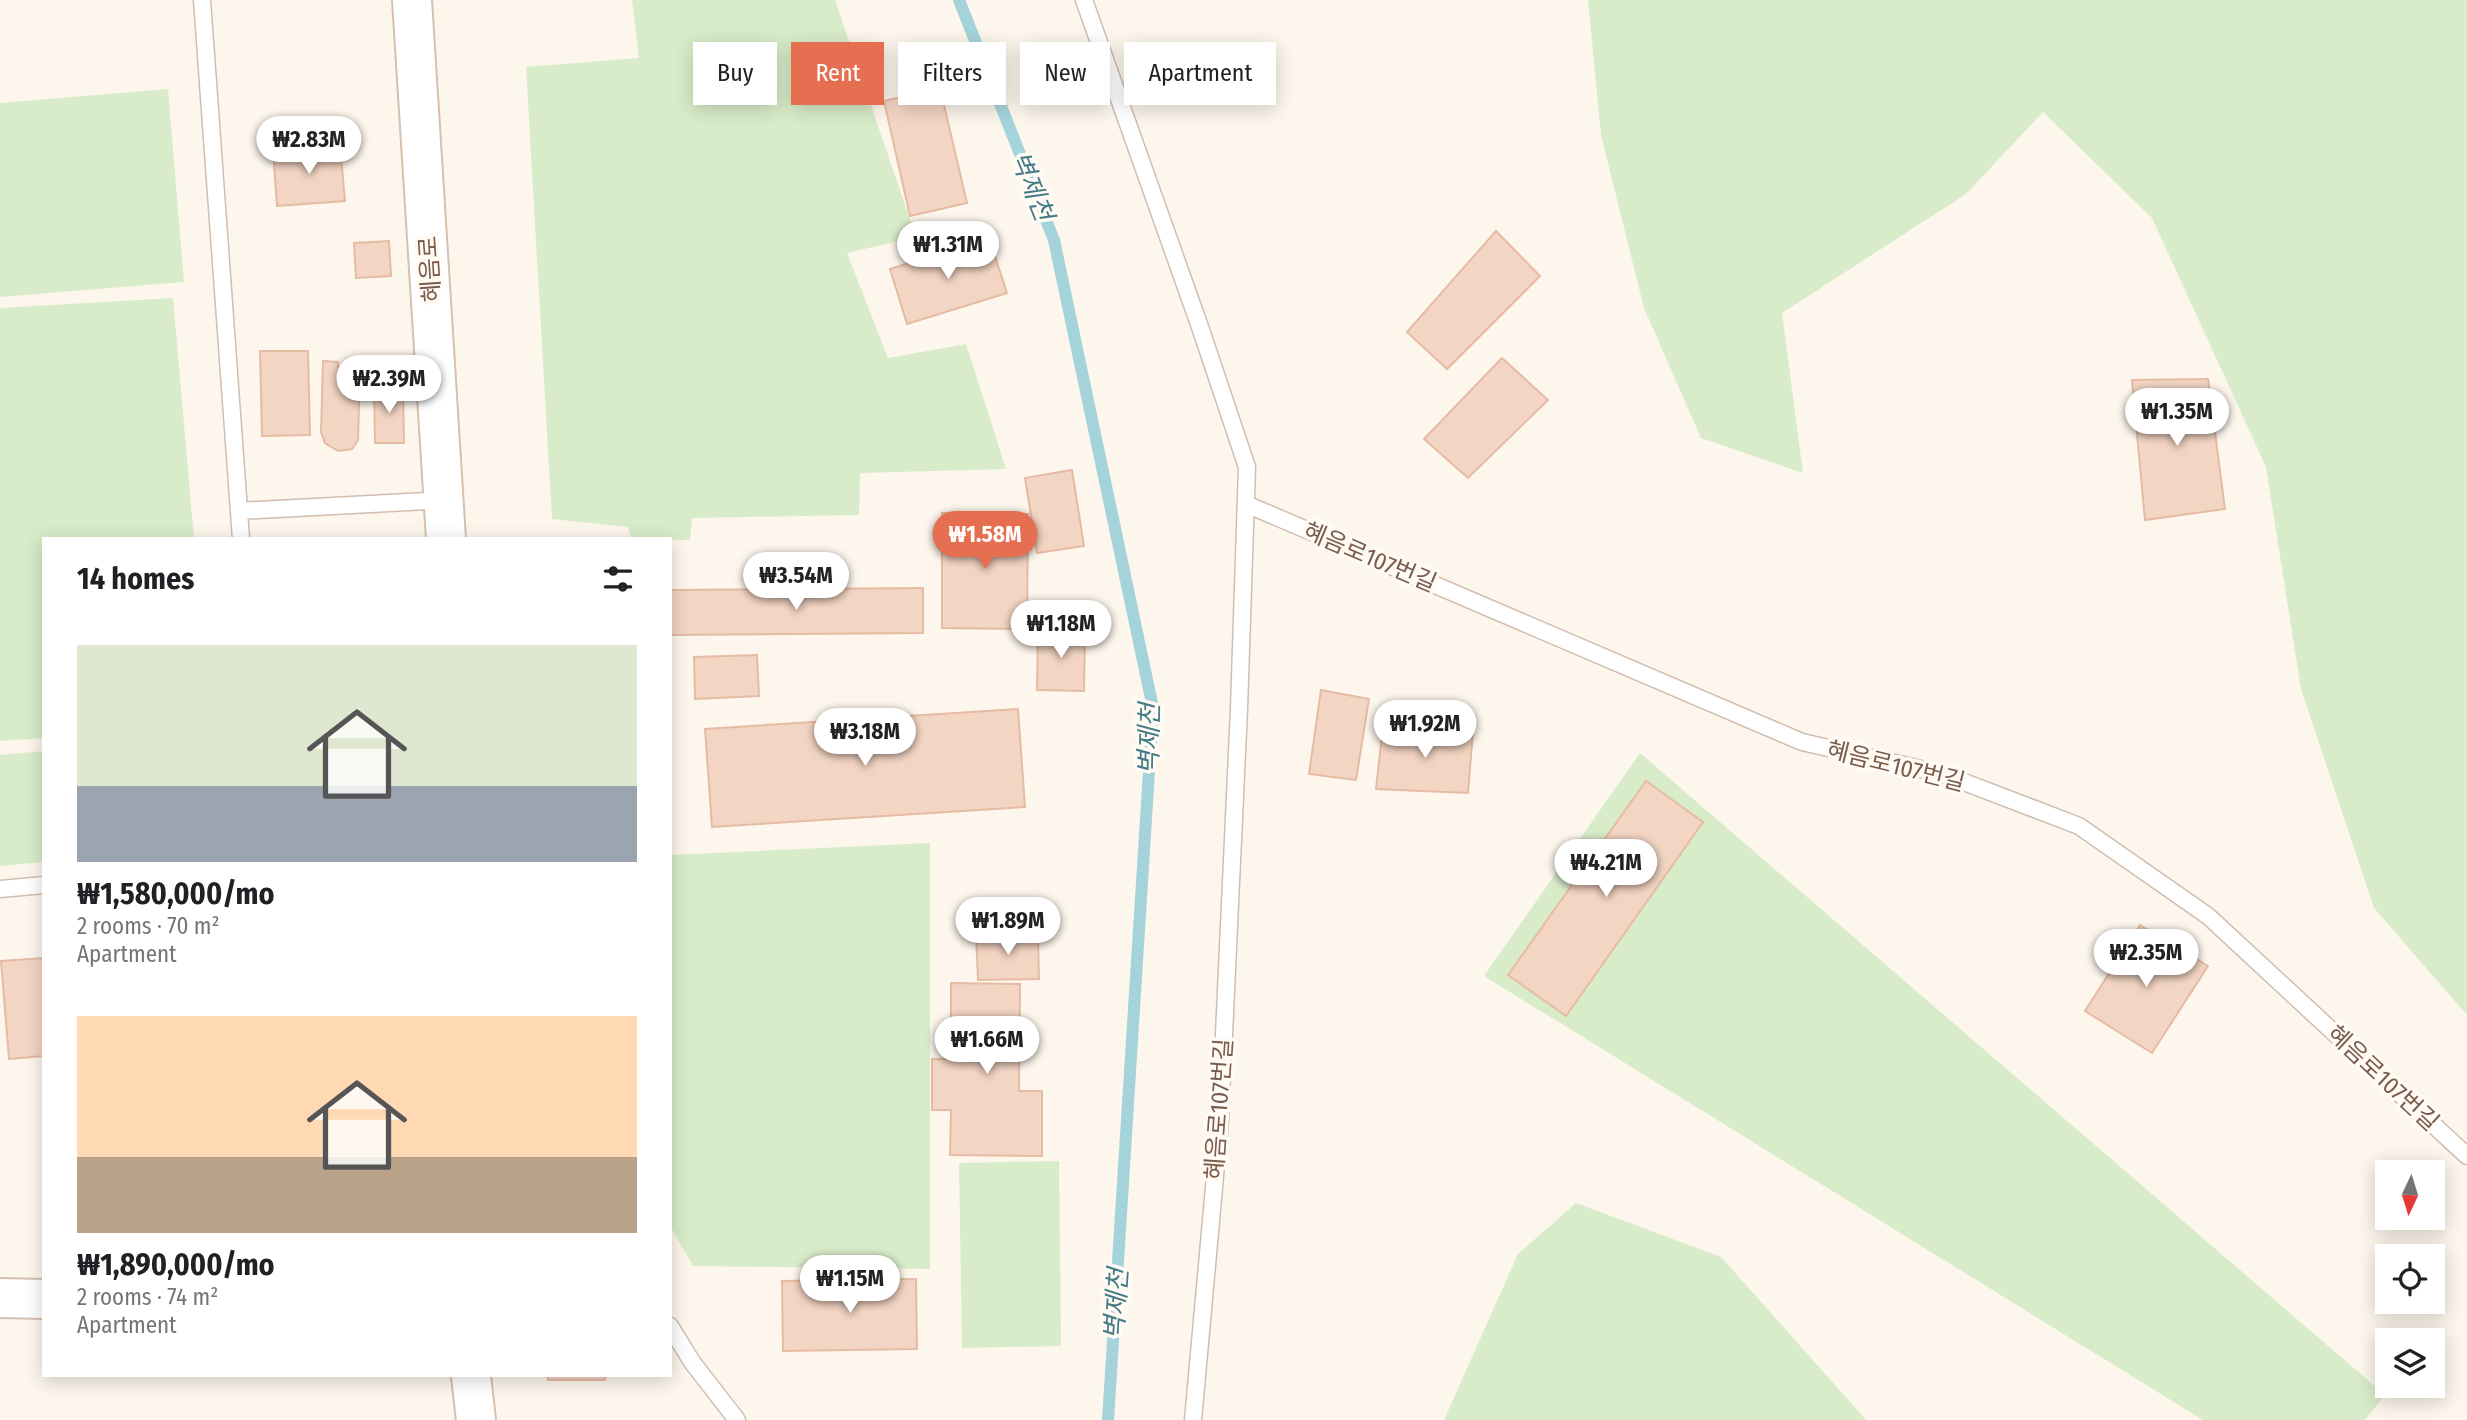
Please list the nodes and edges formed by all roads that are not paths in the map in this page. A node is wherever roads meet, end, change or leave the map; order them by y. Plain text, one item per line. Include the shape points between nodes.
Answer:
1 (202, 0) edge
2 (412, 0) edge
3 (1084, 0) edge
4 (445, 500) junction
5 (1245, 504) junction
6 (239, 511) junction
7 (241, 537) edge
8 (446, 537) edge
9 (42, 885) edge
10 (0, 889) edge
11 (2467, 1156) edge
12 (0, 1298) edge
13 (42, 1299) edge
14 (672, 1329) edge
15 (471, 1377) edge
16 (476, 1420) edge
17 (737, 1420) edge
18 (1193, 1420) edge

1 - 6 lane
2 - 4 main road, 혜음로
3 - 5 lane, 혜음로107번길 via 1247,467
4 - 6 lane
4 - 8 main road, 혜음로
5 - 11 lane, 혜음로107번길 via 1802,742 1944,774 2079,826 2208,916
5 - 18 lane, 혜음로107번길 via 1220,1121
6 - 7 lane
9 - 10 lane
12 - 13 main road
14 - 17 lane
15 - 16 main road

